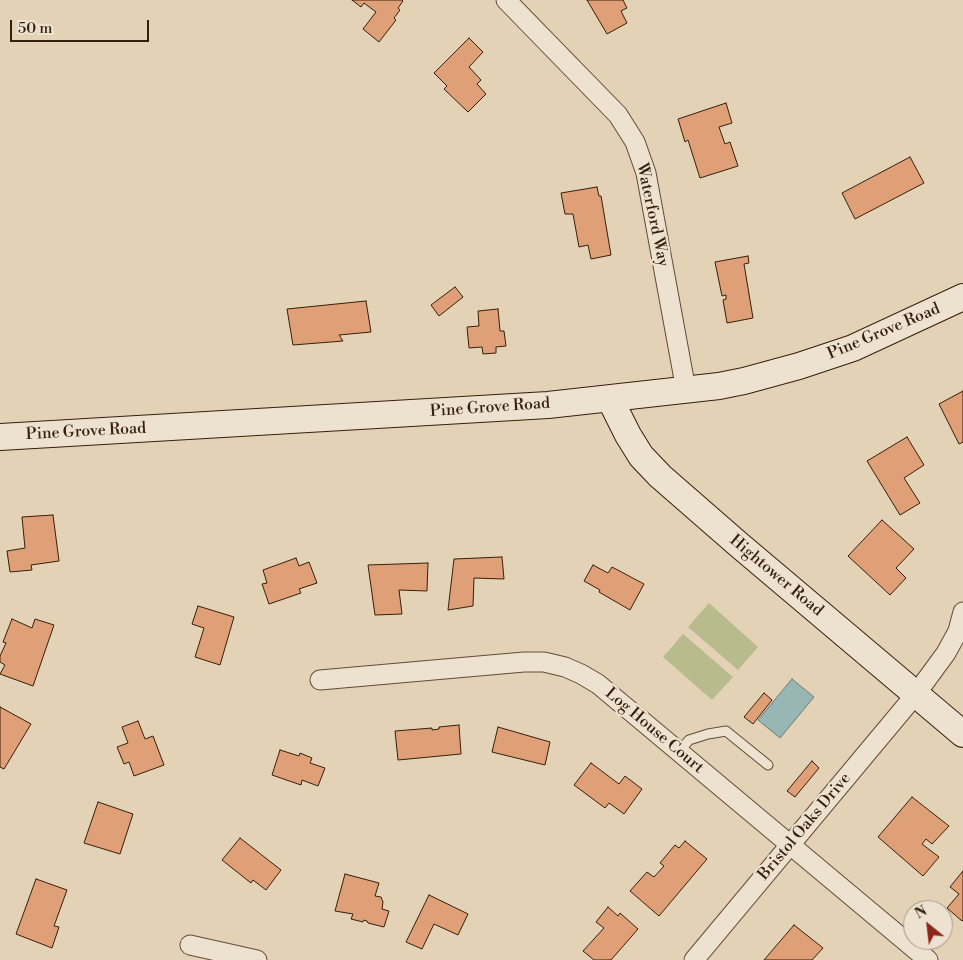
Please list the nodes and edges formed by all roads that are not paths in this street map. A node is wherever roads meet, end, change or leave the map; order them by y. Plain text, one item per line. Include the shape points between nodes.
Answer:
1 (506, 0) edge
2 (963, 297) edge
3 (686, 390) junction
4 (610, 399) junction
5 (0, 437) edge
6 (963, 612) edge
7 (320, 680) dead end
8 (916, 694) junction
9 (963, 734) edge
10 (679, 752) junction
11 (768, 765) dead end
12 (791, 844) junction
13 (190, 944) dead end
14 (257, 960) edge
15 (694, 960) edge
16 (928, 960) edge

1 - 3 street, Waterford Way via 618,116 635,142 646,172
2 - 3 main road, Pine Grove Road via 853,348 744,381
3 - 4 main road, Pine Grove Road
4 - 5 main road, Pine Grove Road
4 - 8 main road, Hightower Road via 641,456 660,476
6 - 8 street, Bristol Oaks Drive via 958,631 946,653
7 - 10 street, Log House Court via 544,662 565,667 598,684
8 - 9 main road, Hightower Road
8 - 12 street, Bristol Oaks Drive
10 - 11 lane via 689,740 726,731
10 - 12 street, Log House Court
12 - 15 street, Bristol Oaks Drive
12 - 16 street, Log House Court
13 - 14 street

